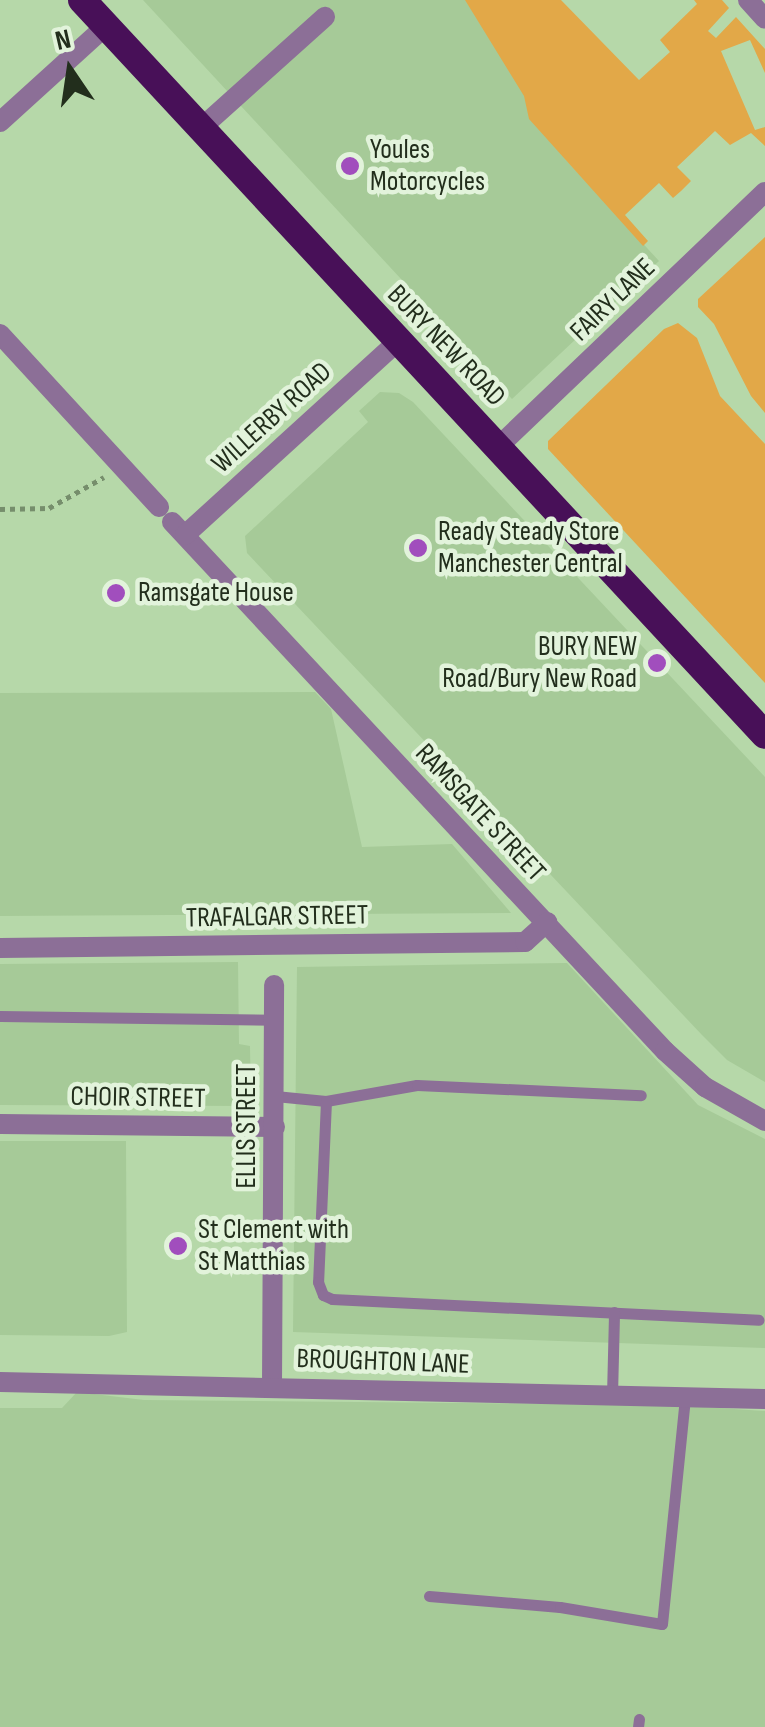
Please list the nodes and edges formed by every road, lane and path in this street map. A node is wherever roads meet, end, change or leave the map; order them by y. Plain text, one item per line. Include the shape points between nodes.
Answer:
1 (82, 0) edge
2 (748, 0) edge
3 (325, 17) dead end
4 (765, 19) edge
5 (106, 26) junction
6 (0, 122) edge
7 (200, 129) junction
8 (765, 192) edge
9 (3, 342) edge
10 (397, 342) junction
11 (498, 447) junction
12 (123, 467) junction
13 (0, 509) edge
14 (172, 521) junction
15 (765, 735) edge
16 (547, 922) junction
17 (0, 948) edge
18 (274, 986) dead end
19 (0, 1016) edge
20 (274, 1020) junction
21 (641, 1094) dead end
22 (275, 1096) junction
23 (326, 1101) junction
24 (765, 1121) edge
25 (0, 1124) edge
26 (275, 1127) junction
27 (614, 1312) junction
28 (758, 1320) dead end
29 (0, 1382) edge
30 (272, 1386) junction
31 (612, 1396) junction
32 (685, 1398) junction
33 (765, 1399) edge
34 (430, 1596) dead end

1 - 5 highway, BURY NEW ROAD
2 - 4 street
3 - 7 street
5 - 6 street
5 - 7 highway, BURY NEW ROAD
7 - 10 highway, BURY NEW ROAD
8 - 11 street, FAIRY LANE
9 - 12 street, RAMSGATE STREET
10 - 11 highway, BURY NEW ROAD
10 - 14 street, WILLERBY ROAD
11 - 15 highway, BURY NEW ROAD
12 - 13 path via 49,508
12 - 14 street, RAMSGATE STREET
14 - 16 street, RAMSGATE STREET
16 - 17 street, TRAFALGAR STREET via 525,942
16 - 24 street, RAMSGATE STREET via 669,1055 705,1087
18 - 20 street, ELLIS STREET
19 - 20 lane
20 - 22 street, ELLIS STREET
21 - 23 lane via 417,1085
22 - 23 lane
22 - 26 street, ELLIS STREET
23 - 27 lane via 318,1282 323,1295
25 - 26 street, CHOIR STREET
26 - 30 street, ELLIS STREET
27 - 28 lane
27 - 31 lane
29 - 30 street, BROUGHTON LANE
30 - 31 street, BROUGHTON LANE
31 - 32 street, BROUGHTON LANE
32 - 33 street, BROUGHTON LANE
32 - 34 lane via 662,1624

